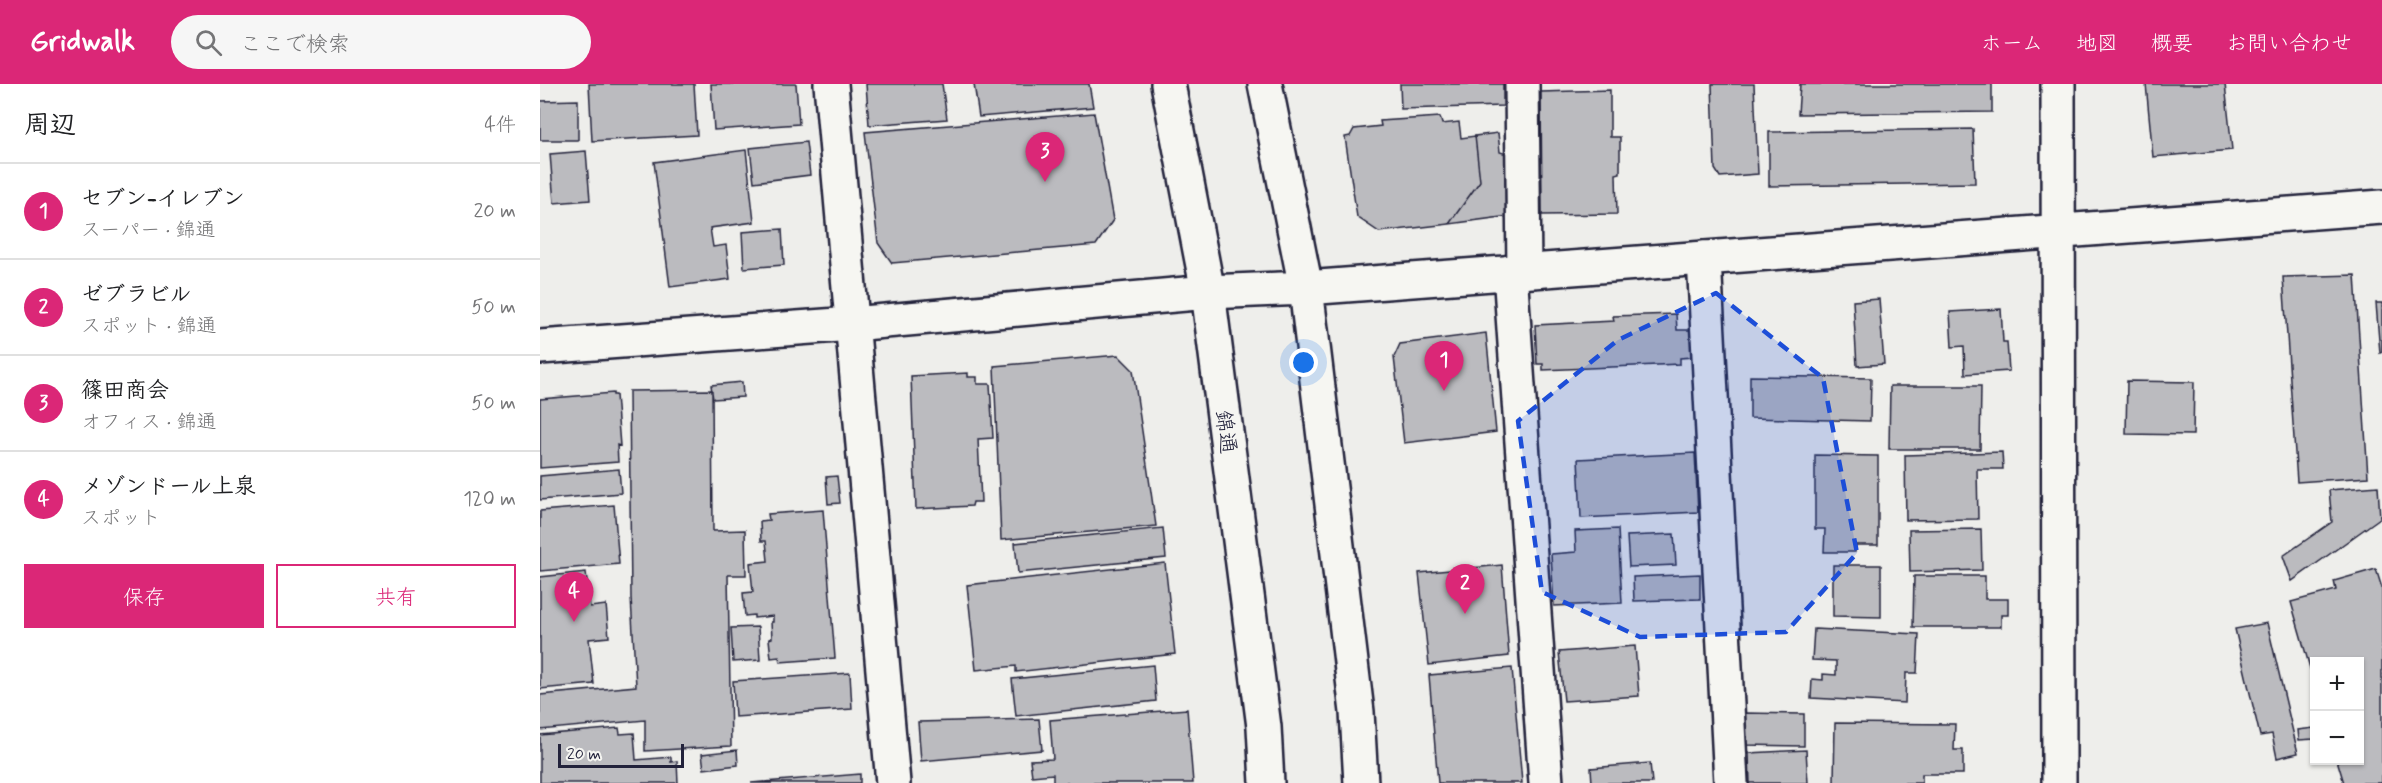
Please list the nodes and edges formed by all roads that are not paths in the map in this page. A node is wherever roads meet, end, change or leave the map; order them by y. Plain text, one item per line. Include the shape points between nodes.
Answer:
1 (831, 84) edge
2 (1168, 84) edge
3 (1265, 84) edge
4 (1522, 84) edge
5 (2058, 84) edge
6 (2382, 207) edge
7 (2056, 230) junction
8 (1704, 258) junction
9 (1517, 272) junction
10 (1306, 288) junction
11 (1208, 292) junction
12 (852, 324) junction
13 (540, 347) edge
14 (893, 783) edge
15 (1267, 783) edge
16 (1361, 783) edge
17 (1546, 783) edge
18 (1731, 783) edge
19 (2059, 783) edge

1 - 12 street
2 - 11 street, 錦通
3 - 10 street
4 - 9 street
5 - 7 street
6 - 7 street
7 - 8 street
7 - 19 street
8 - 9 street
8 - 18 street
9 - 10 street
9 - 17 street
10 - 11 street
10 - 16 street via 1357,712
11 - 12 street
11 - 15 street, 錦通 via 1264,727
12 - 13 street
12 - 14 street

